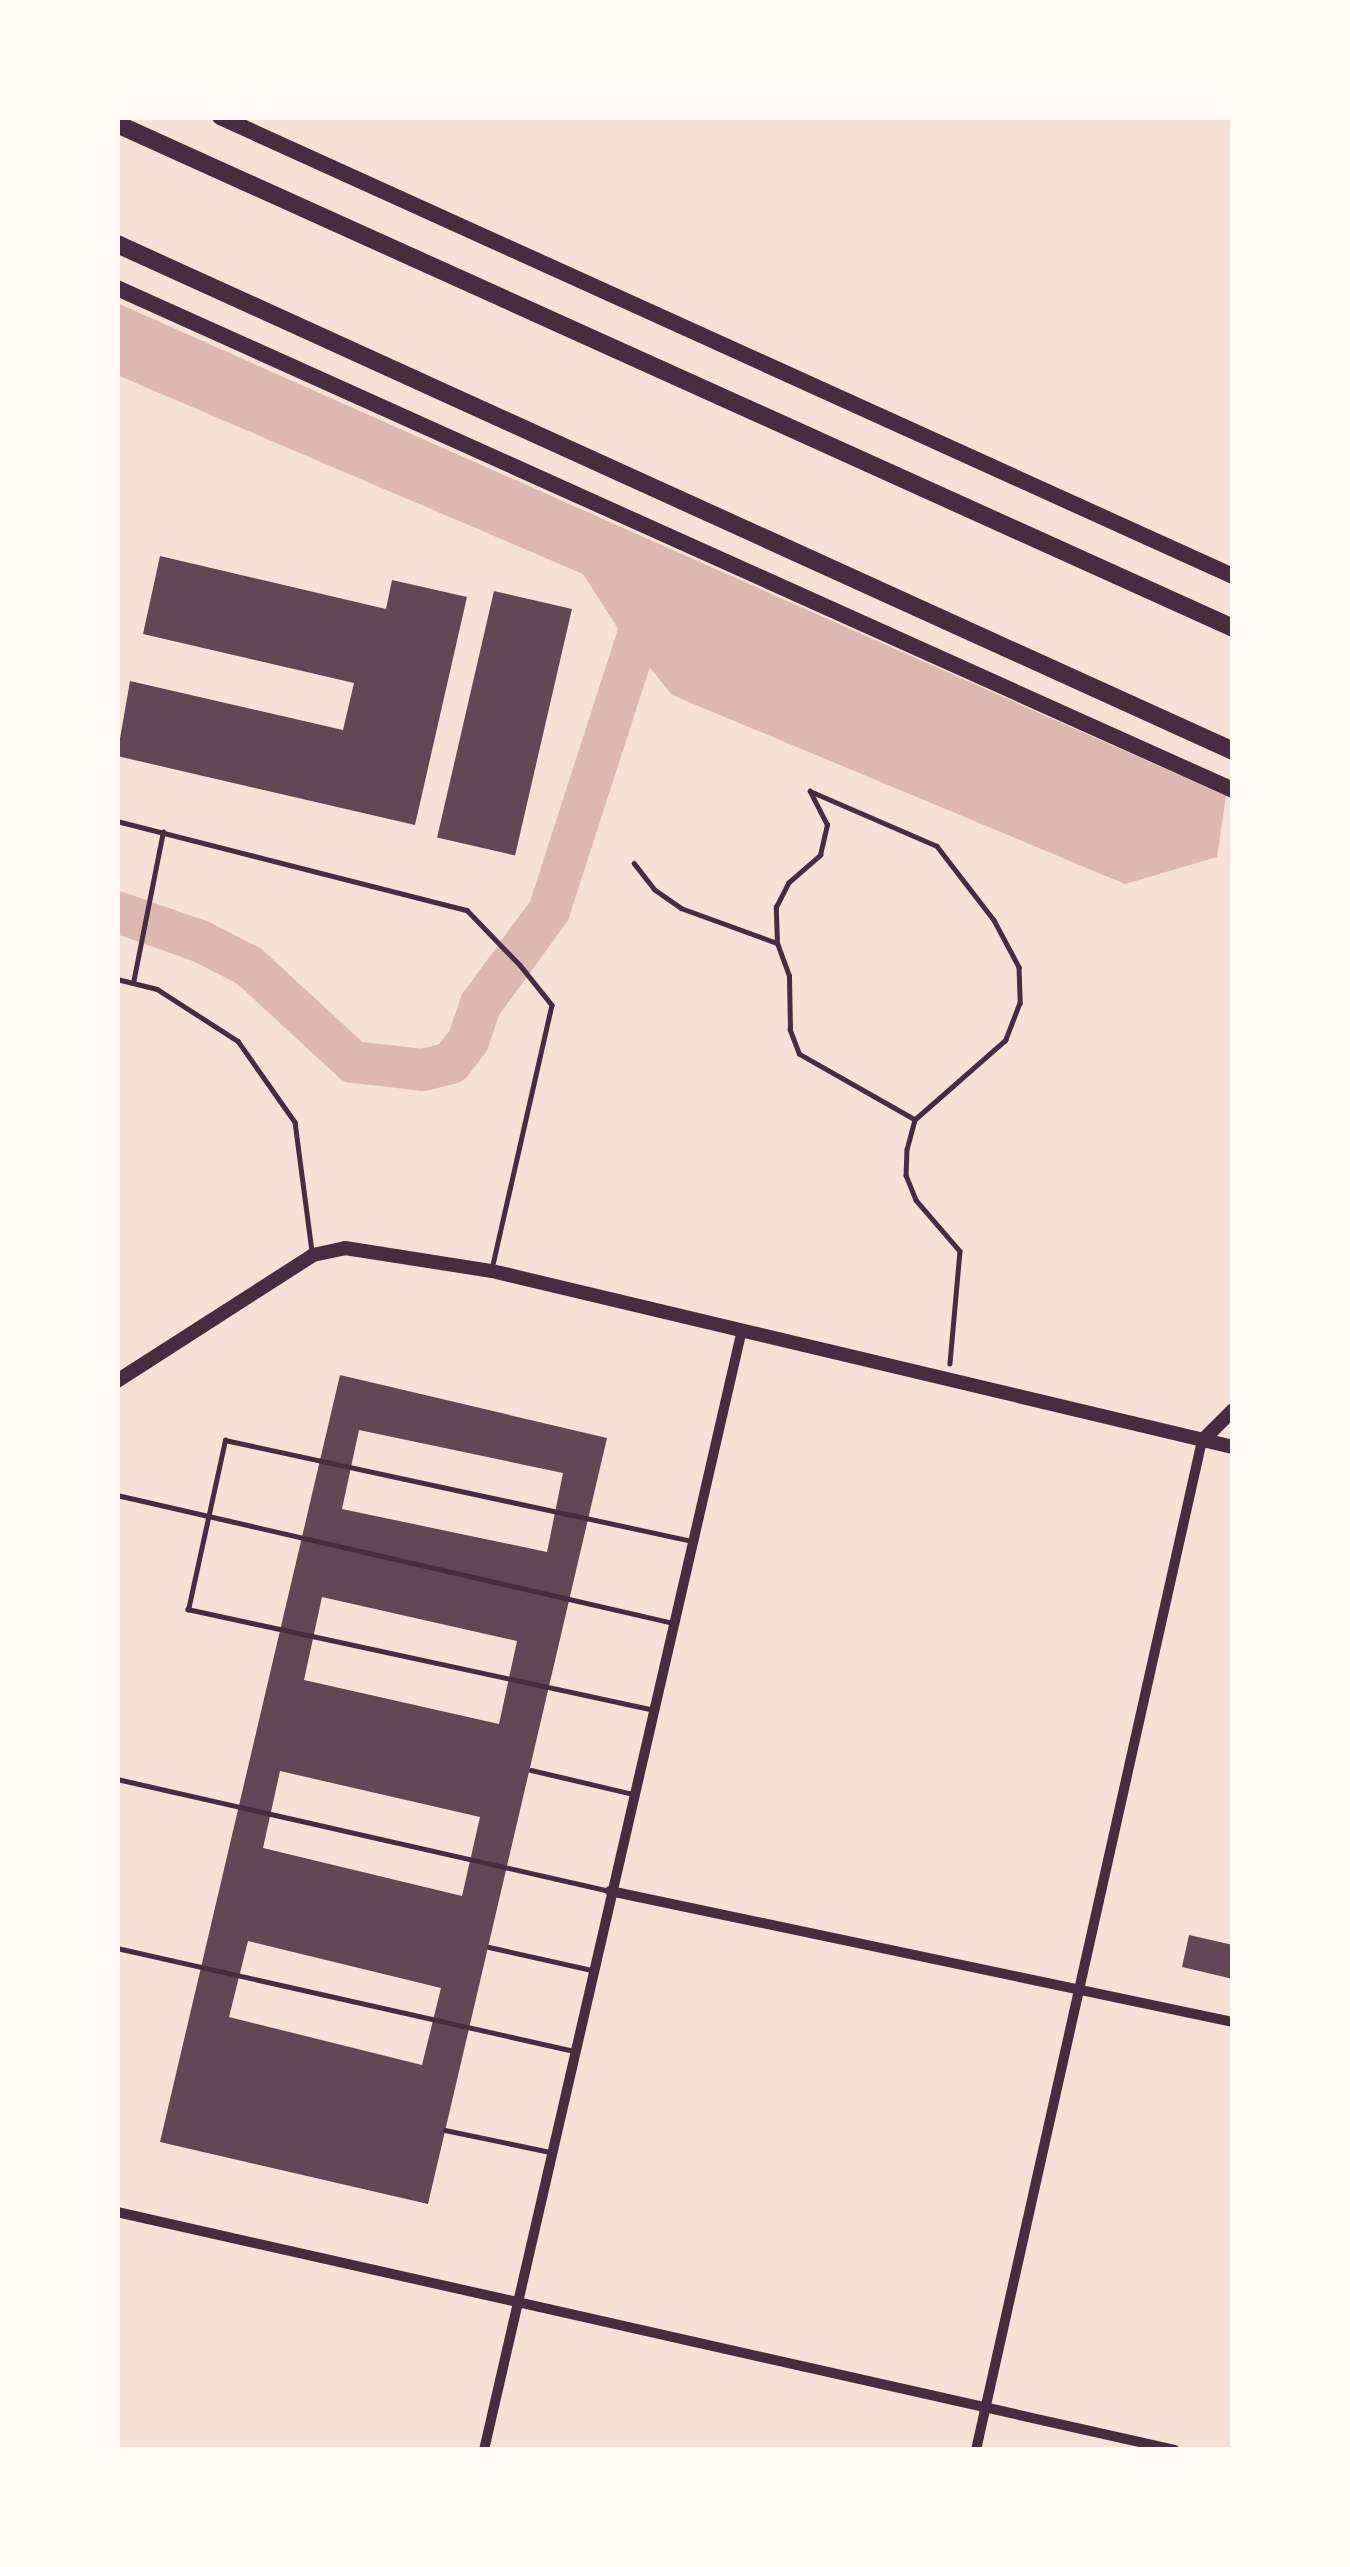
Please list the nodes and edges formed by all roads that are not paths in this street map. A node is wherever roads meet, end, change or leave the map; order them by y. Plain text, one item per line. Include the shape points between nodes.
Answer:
1 (220, 117) edge
2 (117, 124) edge
3 (117, 244) edge
4 (117, 288) edge
5 (1233, 576) edge
6 (1233, 628) edge
7 (1233, 751) edge
8 (1233, 790) edge
9 (117, 821) edge
10 (163, 832) junction
11 (117, 980) edge
12 (133, 983) junction
13 (313, 1255) junction
14 (492, 1271) junction
15 (741, 1334) junction
16 (117, 1381) edge
17 (1233, 1410) edge
18 (1202, 1441) junction
19 (1233, 1447) edge
20 (117, 1496) edge
21 (208, 1516) junction
22 (692, 1541) junction
23 (673, 1623) junction
24 (652, 1710) junction
25 (530, 1770) dead end
26 (117, 1779) edge
27 (633, 1794) junction
28 (610, 1891) junction
29 (489, 1947) dead end
30 (117, 1948) edge
31 (592, 1970) junction
32 (1078, 1988) junction
33 (1233, 2022) edge
34 (573, 2051) junction
35 (446, 2130) dead end
36 (550, 2152) junction
37 (117, 2212) edge
38 (516, 2302) junction
39 (986, 2405) junction
40 (484, 2450) edge
41 (976, 2450) edge
42 (1174, 2450) edge

1 - 5 main road
2 - 6 highway
3 - 7 highway
4 - 8 main road
9 - 10 lane
10 - 12 lane
10 - 14 lane via 467,910 553,1005
11 - 12 lane
12 - 13 lane via 157,989 238,1041 295,1122
13 - 14 street via 345,1248
13 - 16 street
14 - 15 street
15 - 18 street
15 - 22 street
17 - 18 street
18 - 19 street
18 - 32 street
20 - 21 lane
21 - 22 lane via 225,1440
21 - 23 lane
21 - 24 lane via 188,1610
22 - 23 street
23 - 24 street
24 - 27 street
25 - 27 lane
26 - 28 lane
27 - 28 street
28 - 31 street
28 - 32 street
29 - 31 lane
30 - 34 lane
31 - 34 street
32 - 33 street
32 - 39 street
34 - 36 street
35 - 36 lane
36 - 38 street
37 - 38 street
38 - 39 street
38 - 40 street
39 - 41 street
39 - 42 street

